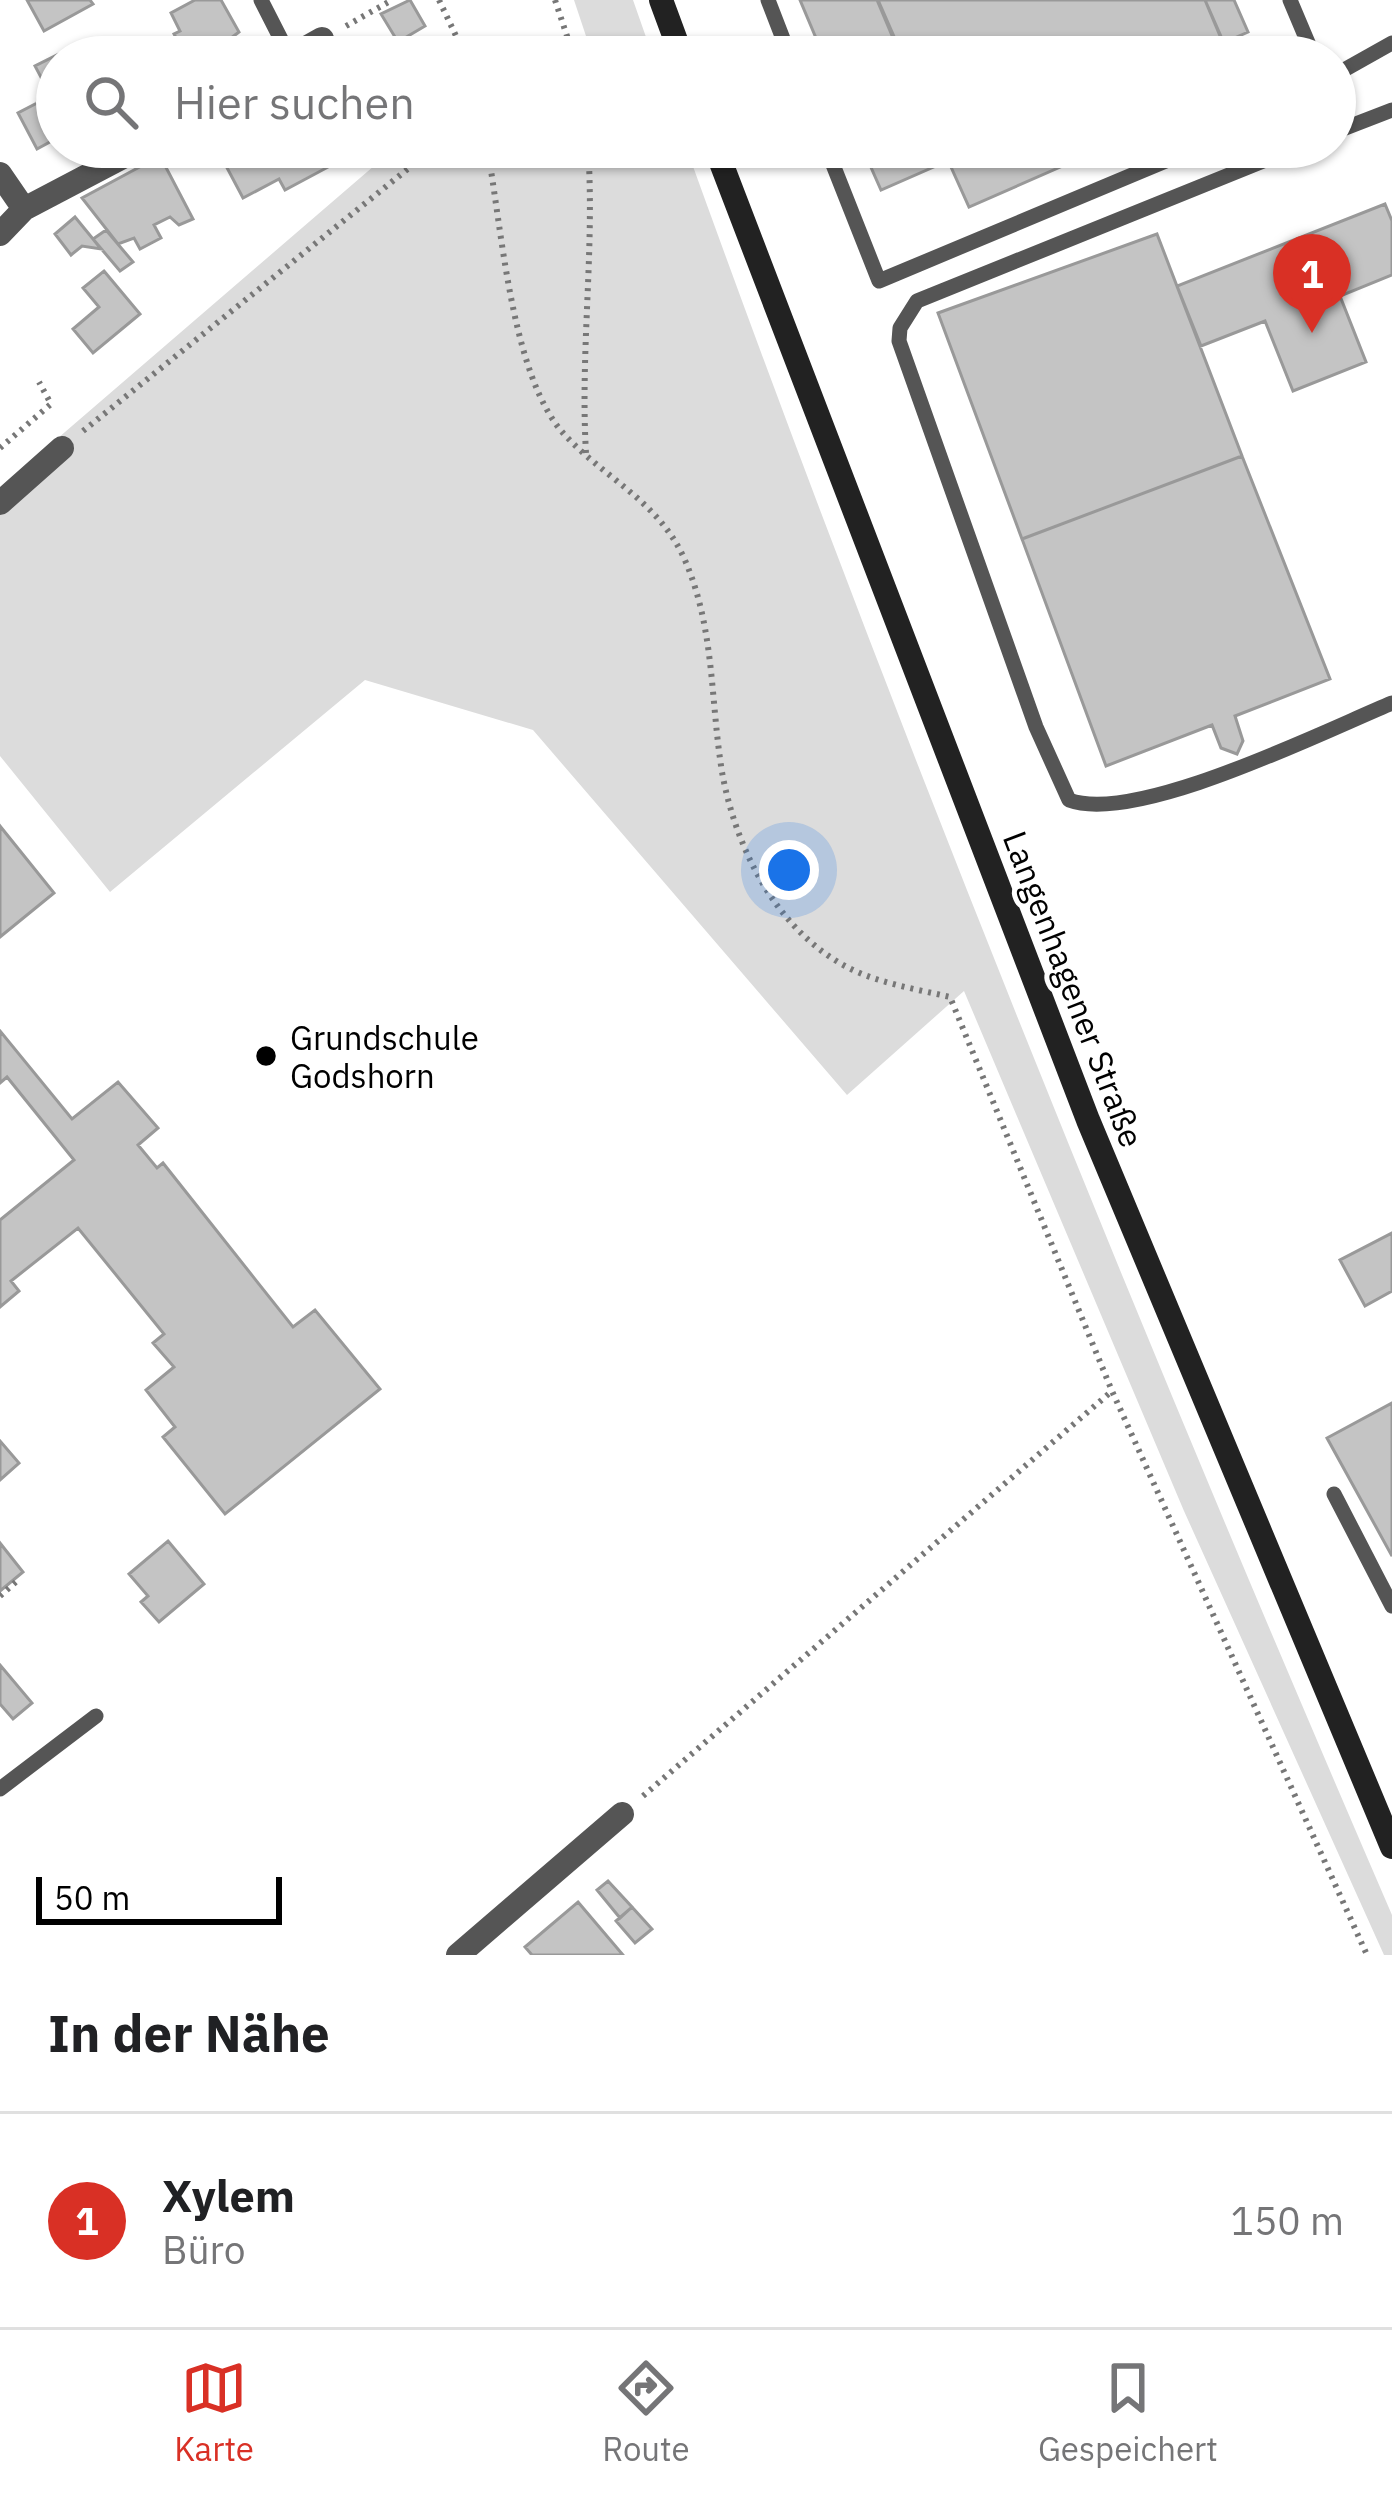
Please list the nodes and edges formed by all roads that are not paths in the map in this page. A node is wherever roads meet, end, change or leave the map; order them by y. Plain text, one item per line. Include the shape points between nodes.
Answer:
1 (261, 0) edge
2 (661, 0) edge
3 (768, 0) edge
4 (1290, 0) edge
5 (279, 36) edge
6 (674, 36) edge
7 (782, 36) edge
8 (1305, 36) edge
9 (1392, 43) edge
10 (1356, 63) edge
11 (1392, 110) edge
12 (1356, 124) edge
13 (102, 168) edge
14 (723, 168) edge
15 (834, 168) edge
16 (1148, 168) edge
17 (1246, 168) edge
18 (0, 173) edge
19 (24, 209) junction
20 (0, 234) edge
21 (62, 448) road end
22 (0, 503) edge
23 (1392, 703) edge
24 (1334, 1494) dead end
25 (1392, 1606) edge
26 (96, 1716) dead end
27 (0, 1789) edge
28 (622, 1814) road end
29 (1392, 1847) edge
30 (458, 1955) edge

1 - 5 lane
2 - 6 main road
3 - 7 lane
4 - 8 lane
9 - 10 lane
11 - 12 lane
13 - 19 street
14 - 29 main road, Langenhagener Straße via 1088,1120
15 - 16 lane via 879,281
17 - 23 lane via 917,301 899,341 1069,800 1120,806 1188,786
18 - 19 street
19 - 20 street
21 - 22 street
24 - 25 lane
26 - 27 lane
28 - 30 street

